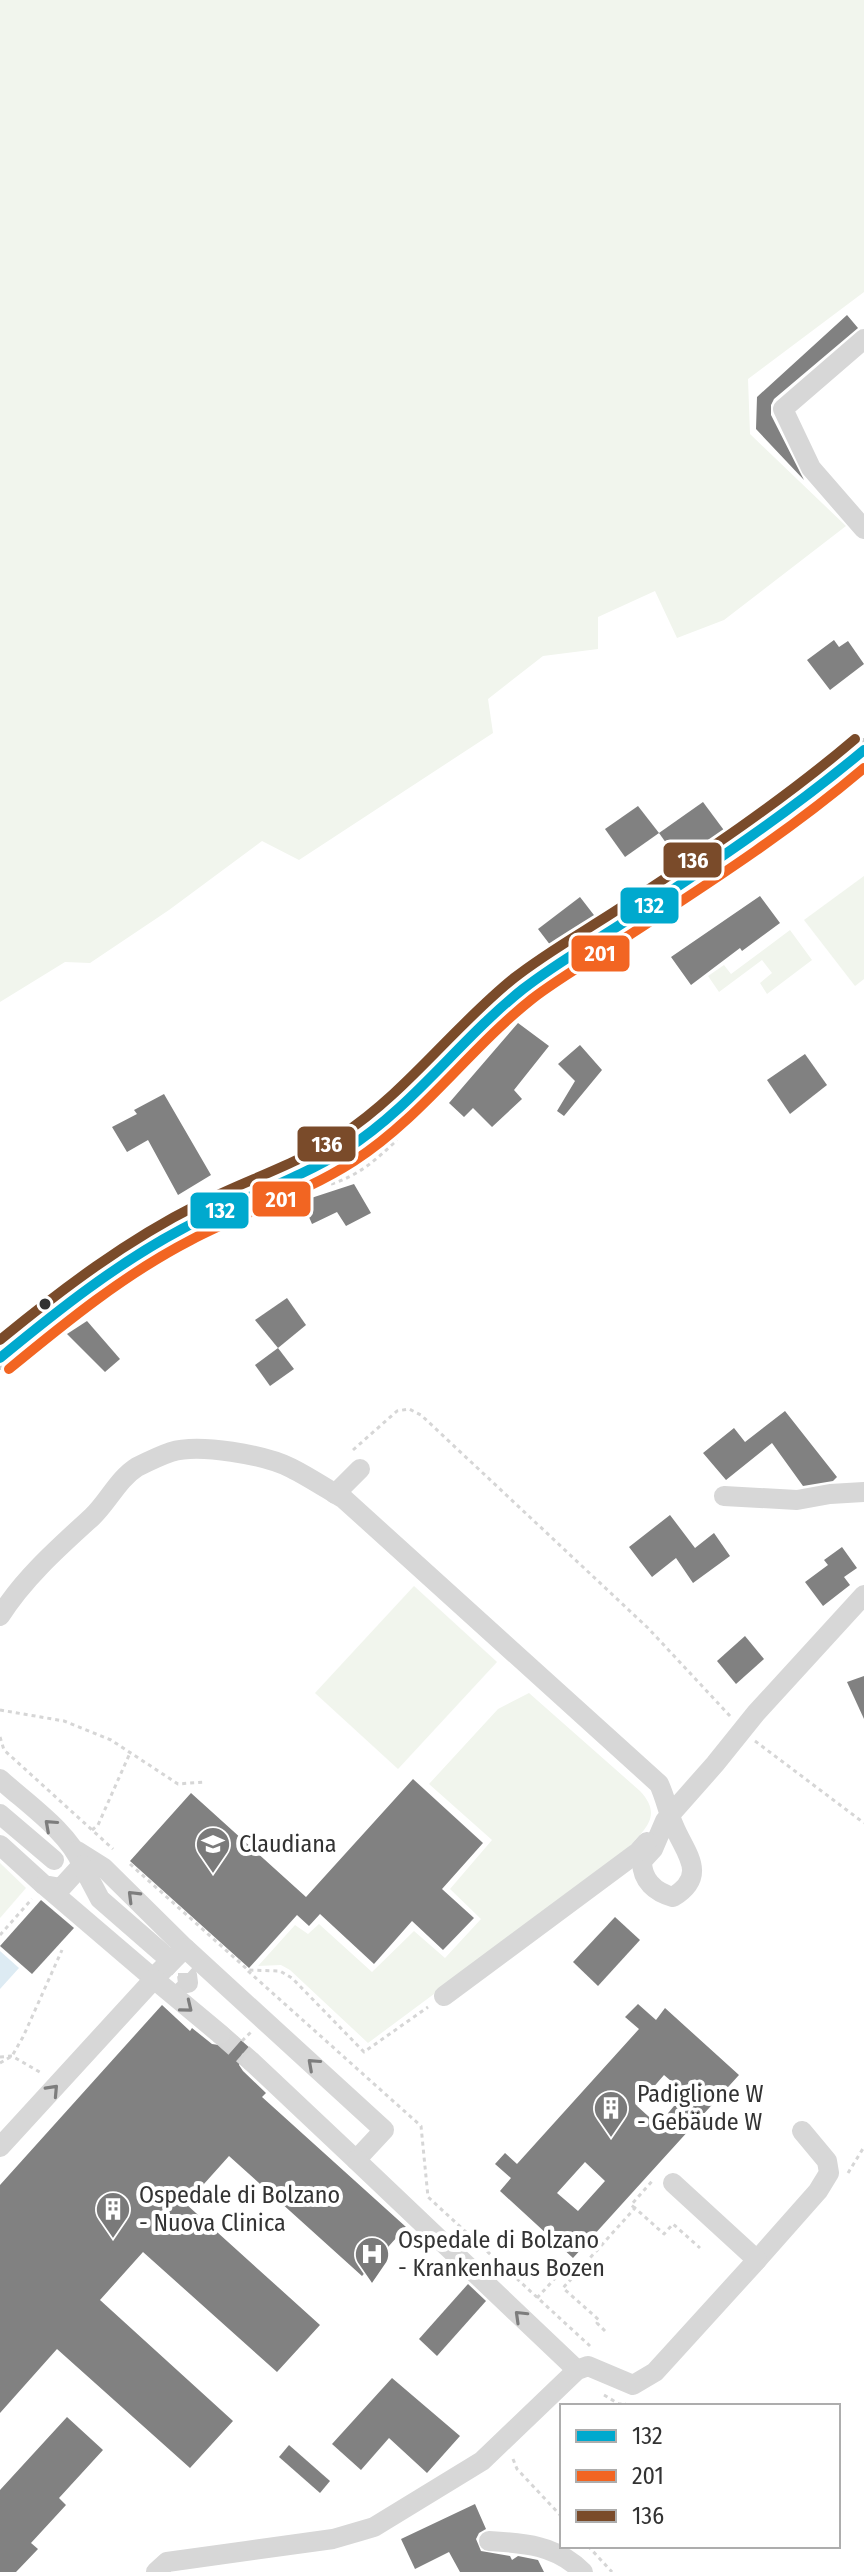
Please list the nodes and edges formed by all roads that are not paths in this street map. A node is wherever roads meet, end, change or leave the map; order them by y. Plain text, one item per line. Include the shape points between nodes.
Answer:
1 (864, 339) edge
2 (864, 529) edge
3 (864, 750) edge
4 (0, 1358) edge
5 (355, 1461) road end
6 (864, 1492) edge
7 (335, 1494) junction
8 (724, 1496) dead end
9 (864, 1595) edge
10 (0, 1616) edge
11 (0, 1779) edge
12 (0, 1814) edge
13 (668, 1818) junction
14 (0, 1845) edge
15 (83, 1851) junction
16 (54, 1860) dead end
17 (52, 1887) junction
18 (185, 1948) junction
19 (157, 1965) junction
20 (444, 1996) road end
21 (220, 2034) tunnel mouth
22 (252, 2062) tunnel mouth
23 (802, 2131) dead end
24 (0, 2147) edge
25 (356, 2160) junction
26 (667, 2178) road end
27 (757, 2260) junction
28 (586, 2370) junction
29 (489, 2541) dead end
30 (156, 2572) edge
31 (583, 2572) edge

1 - 2 street via 783,409 811,468
3 - 4 main road via 787,813 523,989 365,1136 311,1171 150,1246 83,1290
5 - 7 street
6 - 8 street via 797,1500
7 - 10 street via 289,1467 256,1457 171,1452 137,1467 116,1485 105,1504 61,1544
7 - 13 street via 659,1784
9 - 13 street
15 -> 11 street
12 - 16 street
13 - 20 street via 638,1852
14 - 17 street
15 - 17 street
18 -> 15 street
15 - 19 street via 100,1899
17 - 19 street
18 - 19 street
25 -> 18 street via 384,2130
19 -> 21 street
24 -> 19 street
22 - 25 street
23 - 27 street via 827,2161 829,2173
28 -> 25 street
26 - 27 street
27 - 28 street via 655,2372 633,2385
28 - 30 street via 482,2461 374,2527 333,2539 167,2562
29 - 31 street via 550,2550

